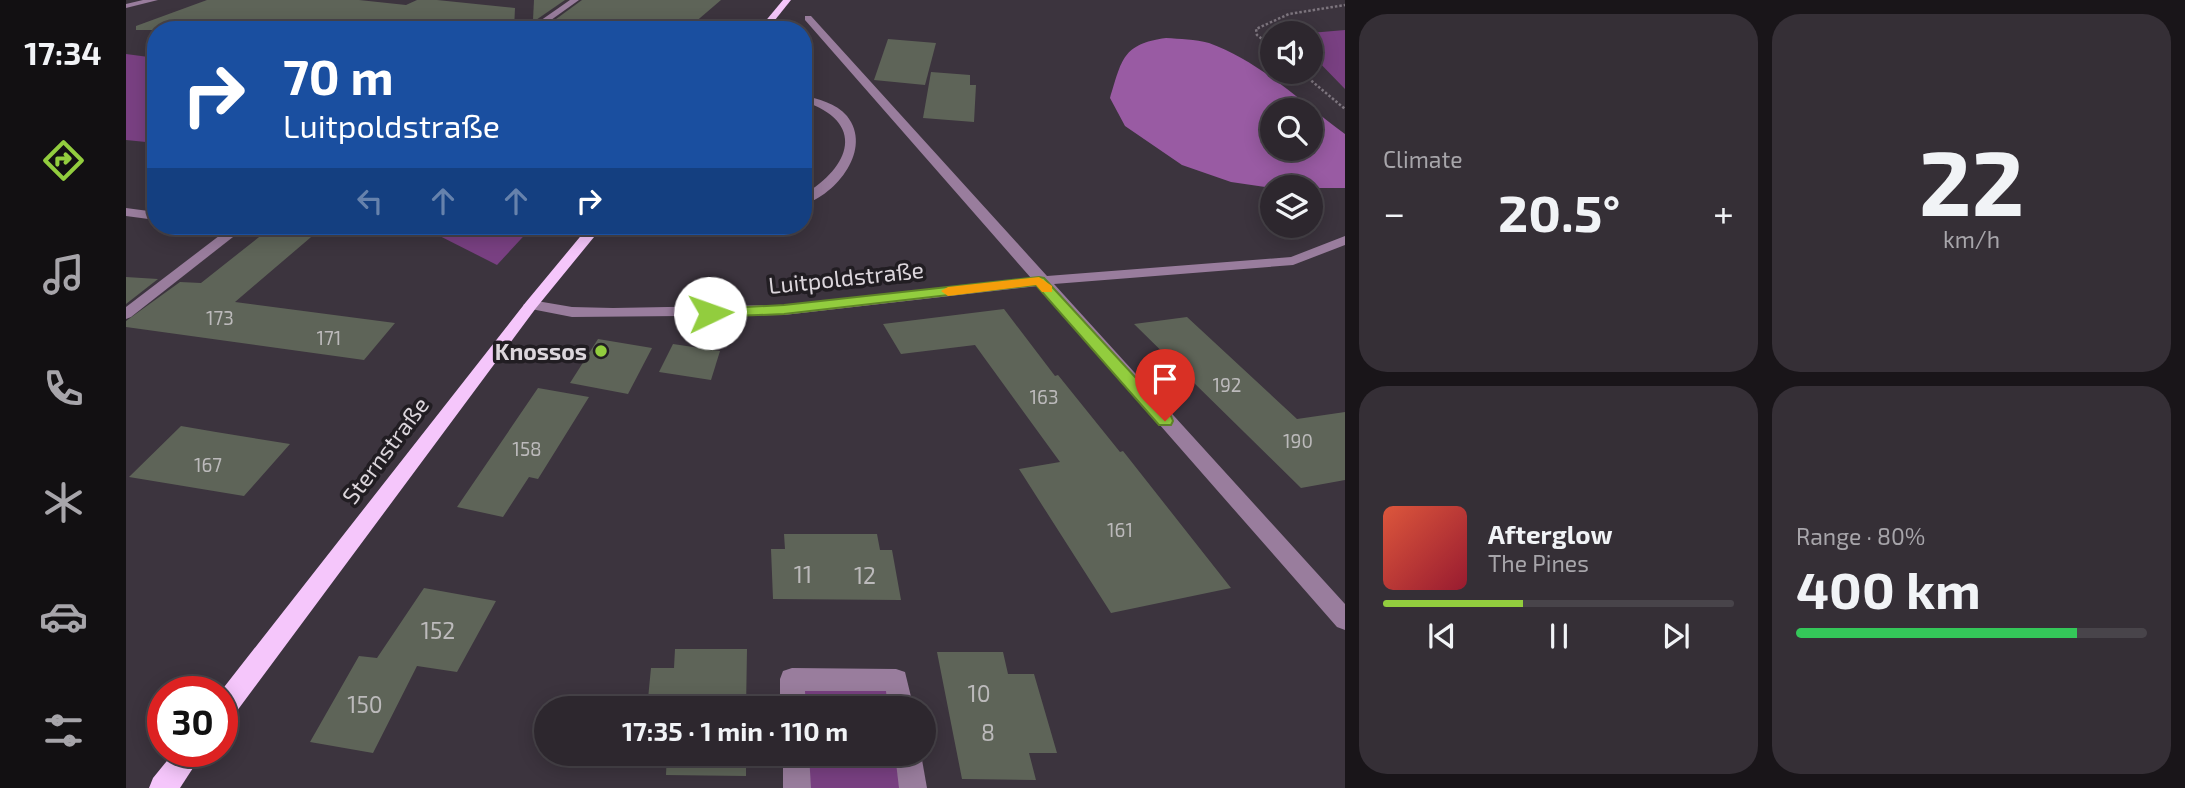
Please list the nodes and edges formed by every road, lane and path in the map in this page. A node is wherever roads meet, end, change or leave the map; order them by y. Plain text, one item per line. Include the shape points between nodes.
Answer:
1 (154, 0) edge
2 (575, 0) edge
3 (787, 0) edge
4 (1345, 5) edge
5 (126, 6) edge
6 (544, 21) edge
7 (770, 21) edge
8 (1274, 21) edge
9 (812, 24) edge
10 (1315, 84) edge
11 (812, 102) edge
12 (1345, 109) edge
13 (812, 195) edge
14 (126, 212) edge
15 (147, 215) edge
16 (228, 235) edge
17 (588, 235) edge
18 (1345, 240) edge
19 (1039, 281) junction
20 (531, 304) junction
21 (126, 314) edge
22 (1345, 620) edge
23 (238, 689) edge
24 (793, 696) edge
25 (899, 696) edge
26 (796, 766) edge
27 (910, 766) edge
28 (179, 767) edge
29 (163, 788) edge
30 (797, 788) edge
31 (913, 788) edge

1 - 5 street
2 - 6 street
3 - 7 main road
4 - 8 path
9 - 19 street
10 - 12 path
11 - 13 street via 845,121 854,138 849,159 836,179
14 - 15 street
16 - 21 street
17 - 20 main road, Sternstraße
18 - 19 street, Luitpoldstraße via 1293,261
19 - 20 street, Luitpoldstraße via 784,310 572,312
19 - 22 street
20 - 23 main road, Sternstraße
24 - 25 street via 792,679 897,680
26 - 30 street
27 - 31 street
28 - 29 main road

